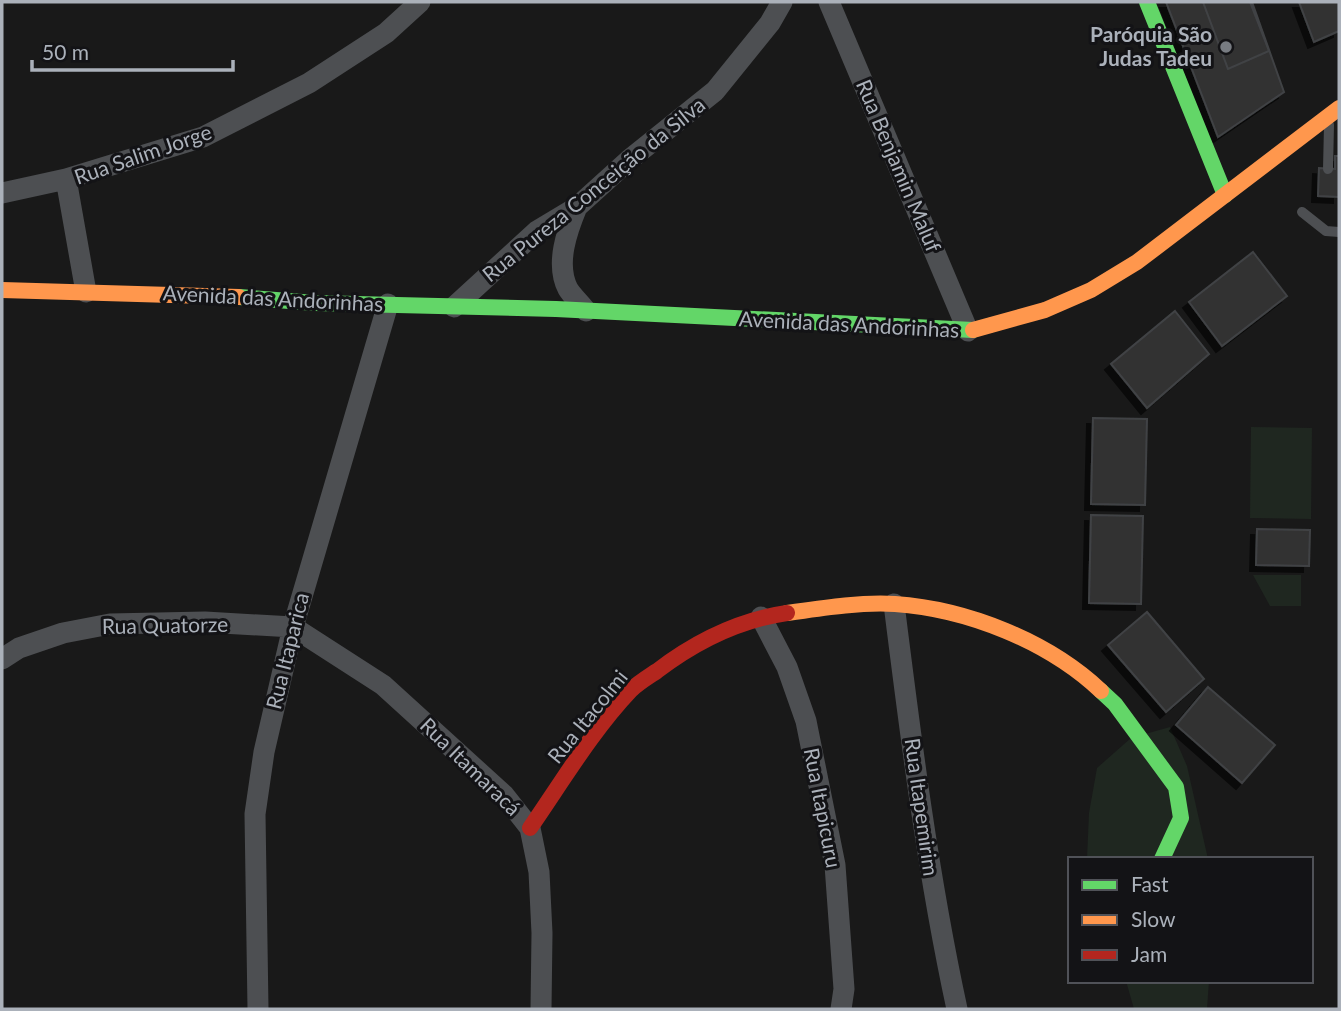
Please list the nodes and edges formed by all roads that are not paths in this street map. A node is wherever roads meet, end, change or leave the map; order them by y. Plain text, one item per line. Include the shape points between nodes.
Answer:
1 (420, 2) edge
2 (782, 2) edge
3 (829, 2) edge
4 (1147, 2) edge
5 (1334, 112) edge
6 (1328, 169) dead end
7 (66, 179) junction
8 (2, 193) edge
9 (1225, 195) junction
10 (578, 207) junction
11 (1302, 212) dead end
12 (1339, 232) edge
13 (2, 290) edge
14 (86, 292) junction
15 (388, 304) junction
16 (454, 307) junction
17 (586, 311) junction
18 (968, 331) junction
19 (894, 604) junction
20 (761, 617) junction
21 (293, 627) junction
22 (2, 659) edge
23 (530, 828) junction
24 (1163, 857) edge
25 (258, 1009) edge
26 (541, 1009) edge
27 (841, 1009) edge
28 (957, 1009) edge

1 - 7 street, Rua Salim Jorge via 386,33 309,83 203,137
2 - 10 street, Rua Pureza Conceição da Silva via 715,91
3 - 18 street, Rua Benjamin Maluf
4 - 9 main road
5 - 6 lane
5 - 9 main road, Avenida das Andorinhas
7 - 8 street
7 - 14 street, Rua Salim Jorge
9 - 18 main road, Avenida das Andorinhas via 1091,290 1045,310
10 - 16 street, Rua Pureza Conceição da Silva via 537,231
10 - 17 street via 562,260 568,288
11 - 12 lane via 1326,231
13 - 14 main road, Avenida das Andorinhas
14 - 15 main road, Avenida das Andorinhas
15 - 16 main road, Avenida das Andorinhas
15 - 21 street, Rua Itaparica
16 - 17 main road, Avenida das Andorinhas
17 - 18 main road, Avenida das Andorinhas
19 - 20 main road, Rua Itacolmi
19 - 24 main road, Rua Itacolmi via 949,613 996,628 1080,671 1115,704 1176,787 1181,818
19 - 28 street, Rua Itapemirim via 916,779
20 - 23 main road, Rua Itacolmi via 719,633 632,689
20 - 27 street, Rua Itapicuru via 787,667 806,721 835,865 844,989
21 - 22 street, Rua Quatorze via 205,621 110,624 30,644
21 - 23 street, Rua Itamaracá via 383,685 503,795
21 - 25 street, Rua Itaparica via 264,752 255,814
23 - 26 street, Rua Itamaracá via 539,872

